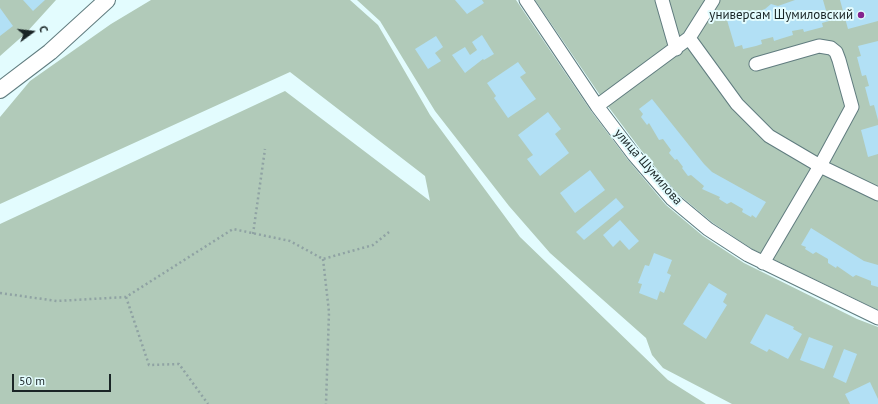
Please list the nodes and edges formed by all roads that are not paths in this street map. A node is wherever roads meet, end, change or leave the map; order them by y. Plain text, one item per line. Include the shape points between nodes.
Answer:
1 (107, 0) edge
2 (526, 0) edge
3 (662, 0) edge
4 (713, 0) edge
5 (689, 38) junction
6 (676, 49) junction
7 (756, 64) dead end
8 (0, 90) edge
9 (597, 106) junction
10 (820, 166) junction
11 (878, 194) edge
12 (763, 263) junction
13 (878, 318) edge

1 - 8 street via 50,52
2 - 9 street, улица Шумилова
3 - 6 street
4 - 5 street
5 - 6 street
5 - 10 street via 736,104 753,122 769,136
6 - 9 street
7 - 10 street via 819,46 831,48 836,52 852,107
9 - 12 street, улица Шумилова via 672,199 708,229
10 - 11 street
10 - 12 street
12 - 13 street, улица Шумилова

